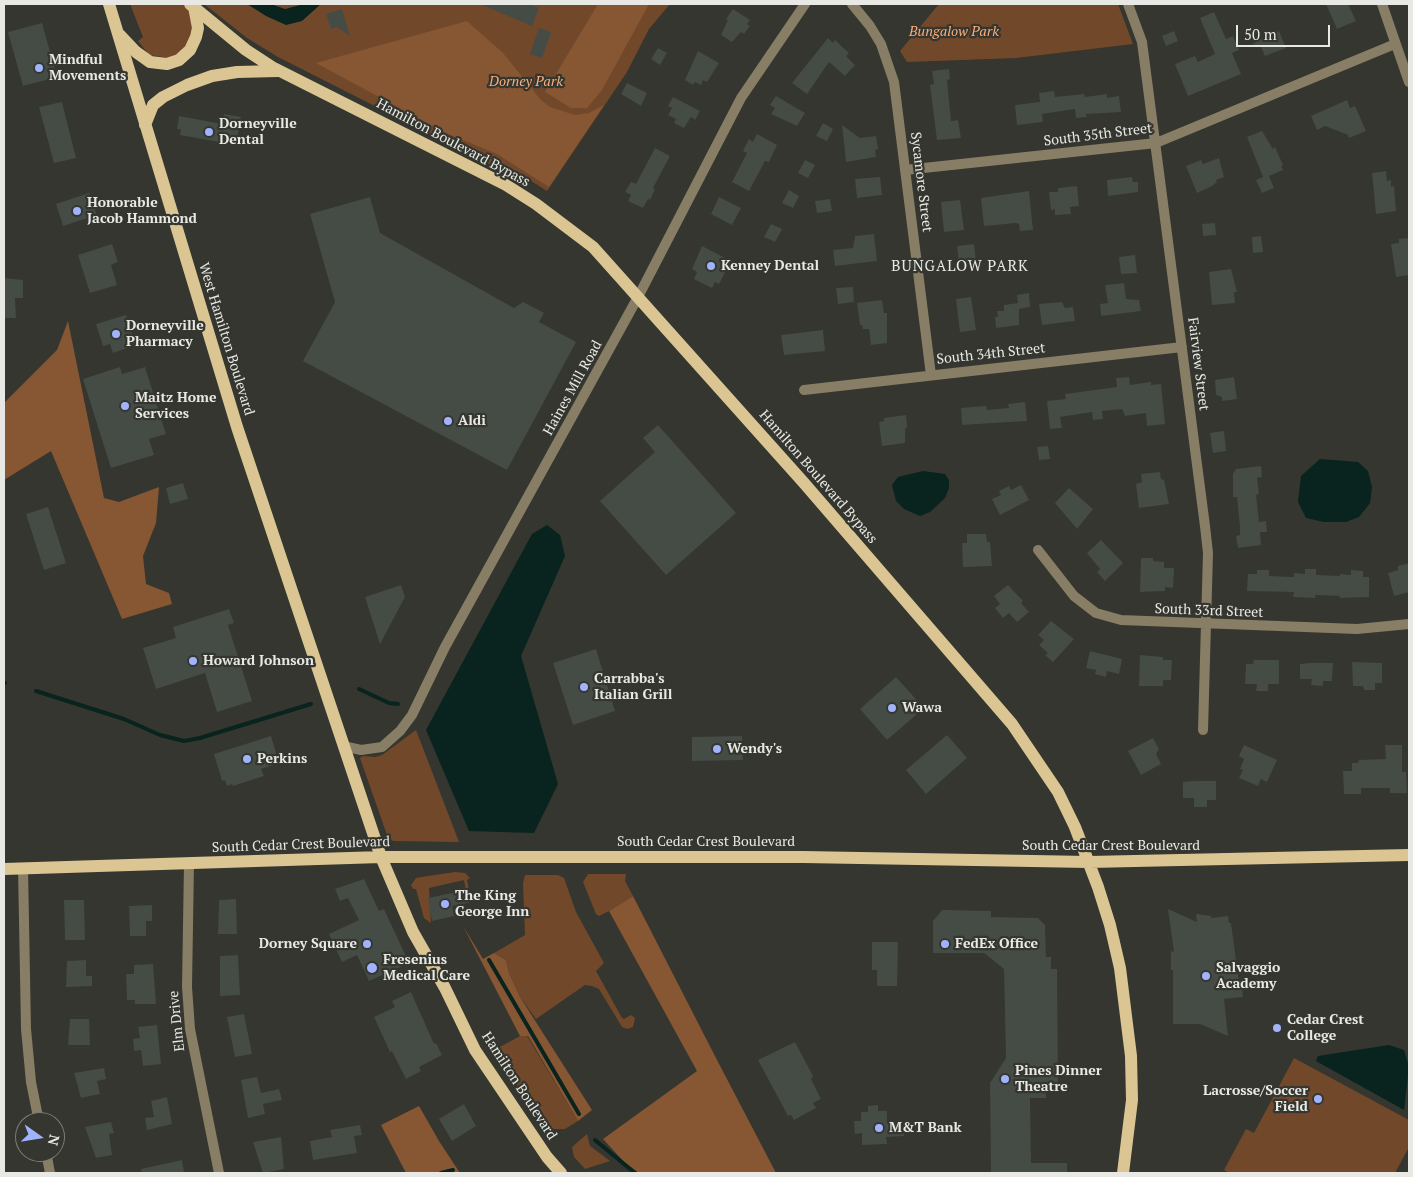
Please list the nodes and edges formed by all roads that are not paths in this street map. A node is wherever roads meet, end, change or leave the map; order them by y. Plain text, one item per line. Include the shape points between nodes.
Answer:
1 (109, 4) edge
2 (805, 4) edge
3 (852, 4) edge
4 (1128, 4) edge
5 (1382, 4) edge
6 (192, 6) edge
7 (116, 30) junction
8 (1395, 44) junction
9 (278, 70) junction
10 (1409, 82) edge
11 (145, 126) junction
12 (1156, 143) junction
13 (906, 170) junction
14 (638, 297) junction
15 (1182, 347) junction
16 (931, 375) junction
17 (804, 390) dead end
18 (1038, 550) dead end
19 (1409, 624) edge
20 (1206, 625) junction
21 (322, 680) joint
22 (1202, 730) dead end
23 (343, 746) junction
24 (1409, 855) edge
25 (381, 857) junction
26 (1090, 862) junction
27 (189, 863) junction
28 (23, 868) junction
29 (4, 869) edge
30 (37, 1112) edge
31 (218, 1173) edge
32 (561, 1173) edge
33 (1123, 1173) edge

1 - 7 main road, West Hamilton Boulevard
2 - 14 street, Haines Mill Road via 741,98
3 - 13 street, Sycamore Street via 870,26 892,72
4 - 12 street, Fairview Street via 1142,42
5 - 8 street
6 - 7 main road via 198,28 193,44 185,55 172,62 158,63 143,58
6 - 9 main road, Hamilton Boulevard Bypass via 246,50
7 - 11 main road, West Hamilton Boulevard
8 - 10 street
8 - 12 street, South 35th Street
9 - 11 main road via 212,76 187,85 153,105
9 - 14 main road, Hamilton Boulevard Bypass via 474,168 536,204 593,247
11 - 21 main road, West Hamilton Boulevard via 237,427
12 - 13 street, South 35th Street
12 - 15 street, Fairview Street
13 - 16 street, Sycamore Street
14 - 23 street, Haines Mill Road via 412,715 389,742 372,750
14 - 26 main road, Hamilton Boulevard Bypass via 1012,724 1058,792
15 - 16 street, South 34th Street
15 - 20 street, Fairview Street via 1208,553
16 - 17 street, South 34th Street
18 - 20 street, South 33rd Street via 1074,596 1096,613 1134,622
19 - 20 street, South 33rd Street via 1357,629
20 - 22 street, Fairview Street
21 - 23 main road, Hamilton Boulevard
23 - 25 main road, Hamilton Boulevard
24 - 26 main road, South Cedar Crest Boulevard
25 - 26 main road, South Cedar Crest Boulevard via 803,857
25 - 27 main road, South Cedar Crest Boulevard
25 - 32 main road, Hamilton Boulevard via 413,932 475,1050
26 - 33 main road, Hamilton Boulevard Bypass via 1110,925 1127,1012 1132,1100
27 - 28 main road, South Cedar Crest Boulevard
27 - 31 street, Elm Drive via 187,987 190,1029
28 - 29 main road, South Cedar Crest Boulevard
28 - 30 street via 27,1047

